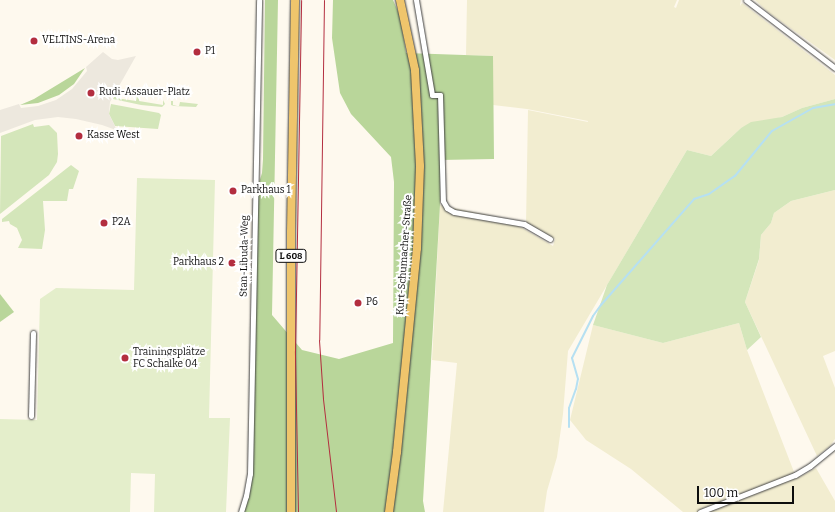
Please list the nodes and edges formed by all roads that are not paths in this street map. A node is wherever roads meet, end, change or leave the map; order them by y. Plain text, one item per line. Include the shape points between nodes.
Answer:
1 (259, 0) edge
2 (295, 0) edge
3 (400, 0) edge
4 (416, 0) edge
5 (746, 0) edge
6 (835, 68) edge
7 (550, 239) dead end
8 (33, 333) dead end
9 (31, 416) dead end
10 (835, 446) edge
11 (241, 512) edge
12 (291, 512) edge
13 (389, 512) edge
14 (700, 512) edge

1 - 11 street, Stan-Libuda-Weg via 250,474
2 - 12 main road, L 608 via 291,240
3 - 13 main road, Kurt-Schumacher-Straße via 415,70 420,166 417,256
4 - 7 street via 432,95 440,95 443,201 447,208 454,212 524,224
5 - 6 street
8 - 9 street
10 - 14 street via 795,476

